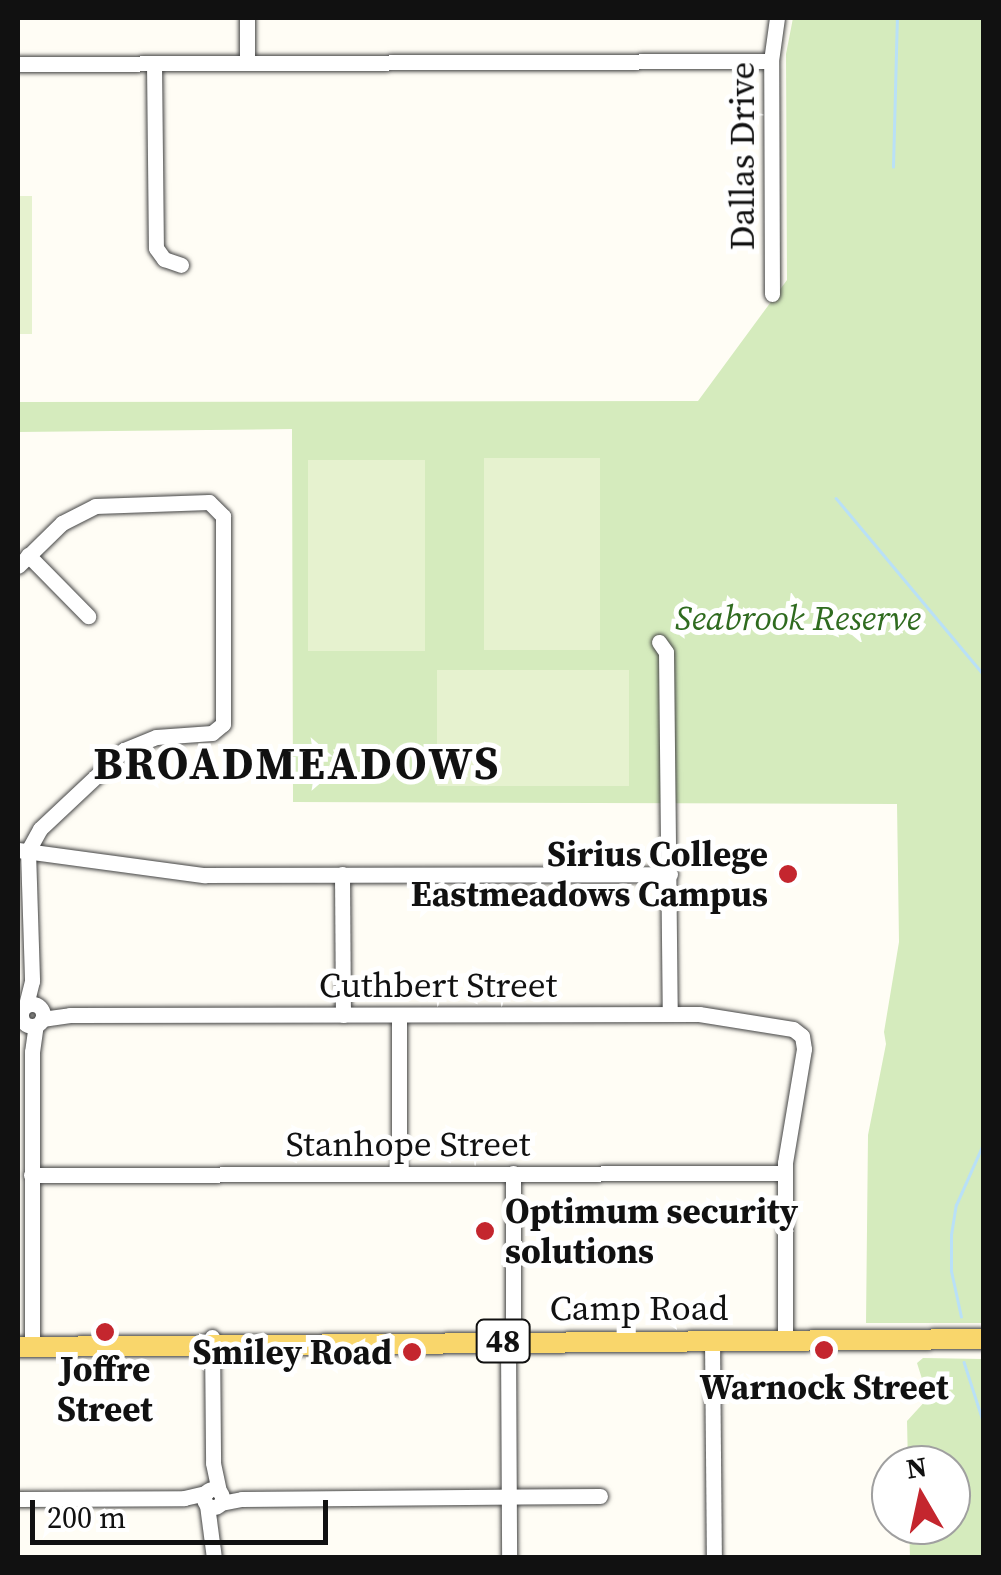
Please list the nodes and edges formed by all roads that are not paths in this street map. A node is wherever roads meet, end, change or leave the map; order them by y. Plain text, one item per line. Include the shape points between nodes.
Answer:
1 (246, 18) edge
2 (777, 18) edge
3 (771, 61) junction
4 (154, 63) junction
5 (247, 63) junction
6 (18, 64) edge
7 (181, 264) dead end
8 (772, 294) dead end
9 (20, 563) edge
10 (88, 616) dead end
11 (659, 642) dead end
12 (29, 852) edge
13 (342, 874) junction
14 (670, 874) junction
15 (29, 1014) edge
16 (670, 1014) junction
17 (343, 1015) junction
18 (398, 1015) junction
19 (785, 1172) junction
20 (513, 1173) junction
21 (399, 1174) junction
22 (31, 1175) junction
23 (984, 1338) edge
24 (712, 1340) junction
25 (785, 1340) junction
26 (511, 1341) junction
27 (24, 1342) edge
28 (212, 1342) junction
29 (600, 1496) dead end
30 (510, 1497) junction
31 (213, 1498) junction
32 (18, 1499) edge
33 (214, 1558) edge
34 (510, 1558) edge
35 (714, 1558) edge

1 - 5 street
2 - 3 street, Dallas Drive
3 - 5 street
3 - 8 street, Dallas Drive
4 - 5 street
4 - 6 street
4 - 7 street via 156,248 164,260
9 - 10 street
9 - 12 street via 72,516 107,504 210,502 223,516 220,728 134,744 54,817
11 - 14 street via 666,652
12 - 13 street via 204,875
12 - 15 street
13 - 14 street
13 - 17 street
14 - 16 street
15 - 17 street, Cuthbert Street
15 - 22 street
16 - 18 street, Cuthbert Street
16 - 19 street, Cuthbert Street via 722,1016 802,1036
17 - 18 street, Cuthbert Street
18 - 21 street
19 - 20 street, Stanhope Street
19 - 25 street
20 - 21 street, Stanhope Street
20 - 26 street
21 - 22 street, Stanhope Street
22 - 27 street
23 - 25 main road, Camp Road / 48 via 885,1332
24 - 25 main road, Camp Road / 48
24 - 26 main road, Camp Road / 48
24 - 35 street
26 - 28 main road, Camp Road / 48
26 - 30 street
27 - 28 main road, Camp Road / 48
28 - 31 street
29 - 30 street
30 - 31 street
30 - 34 street
31 - 32 street
31 - 33 street

